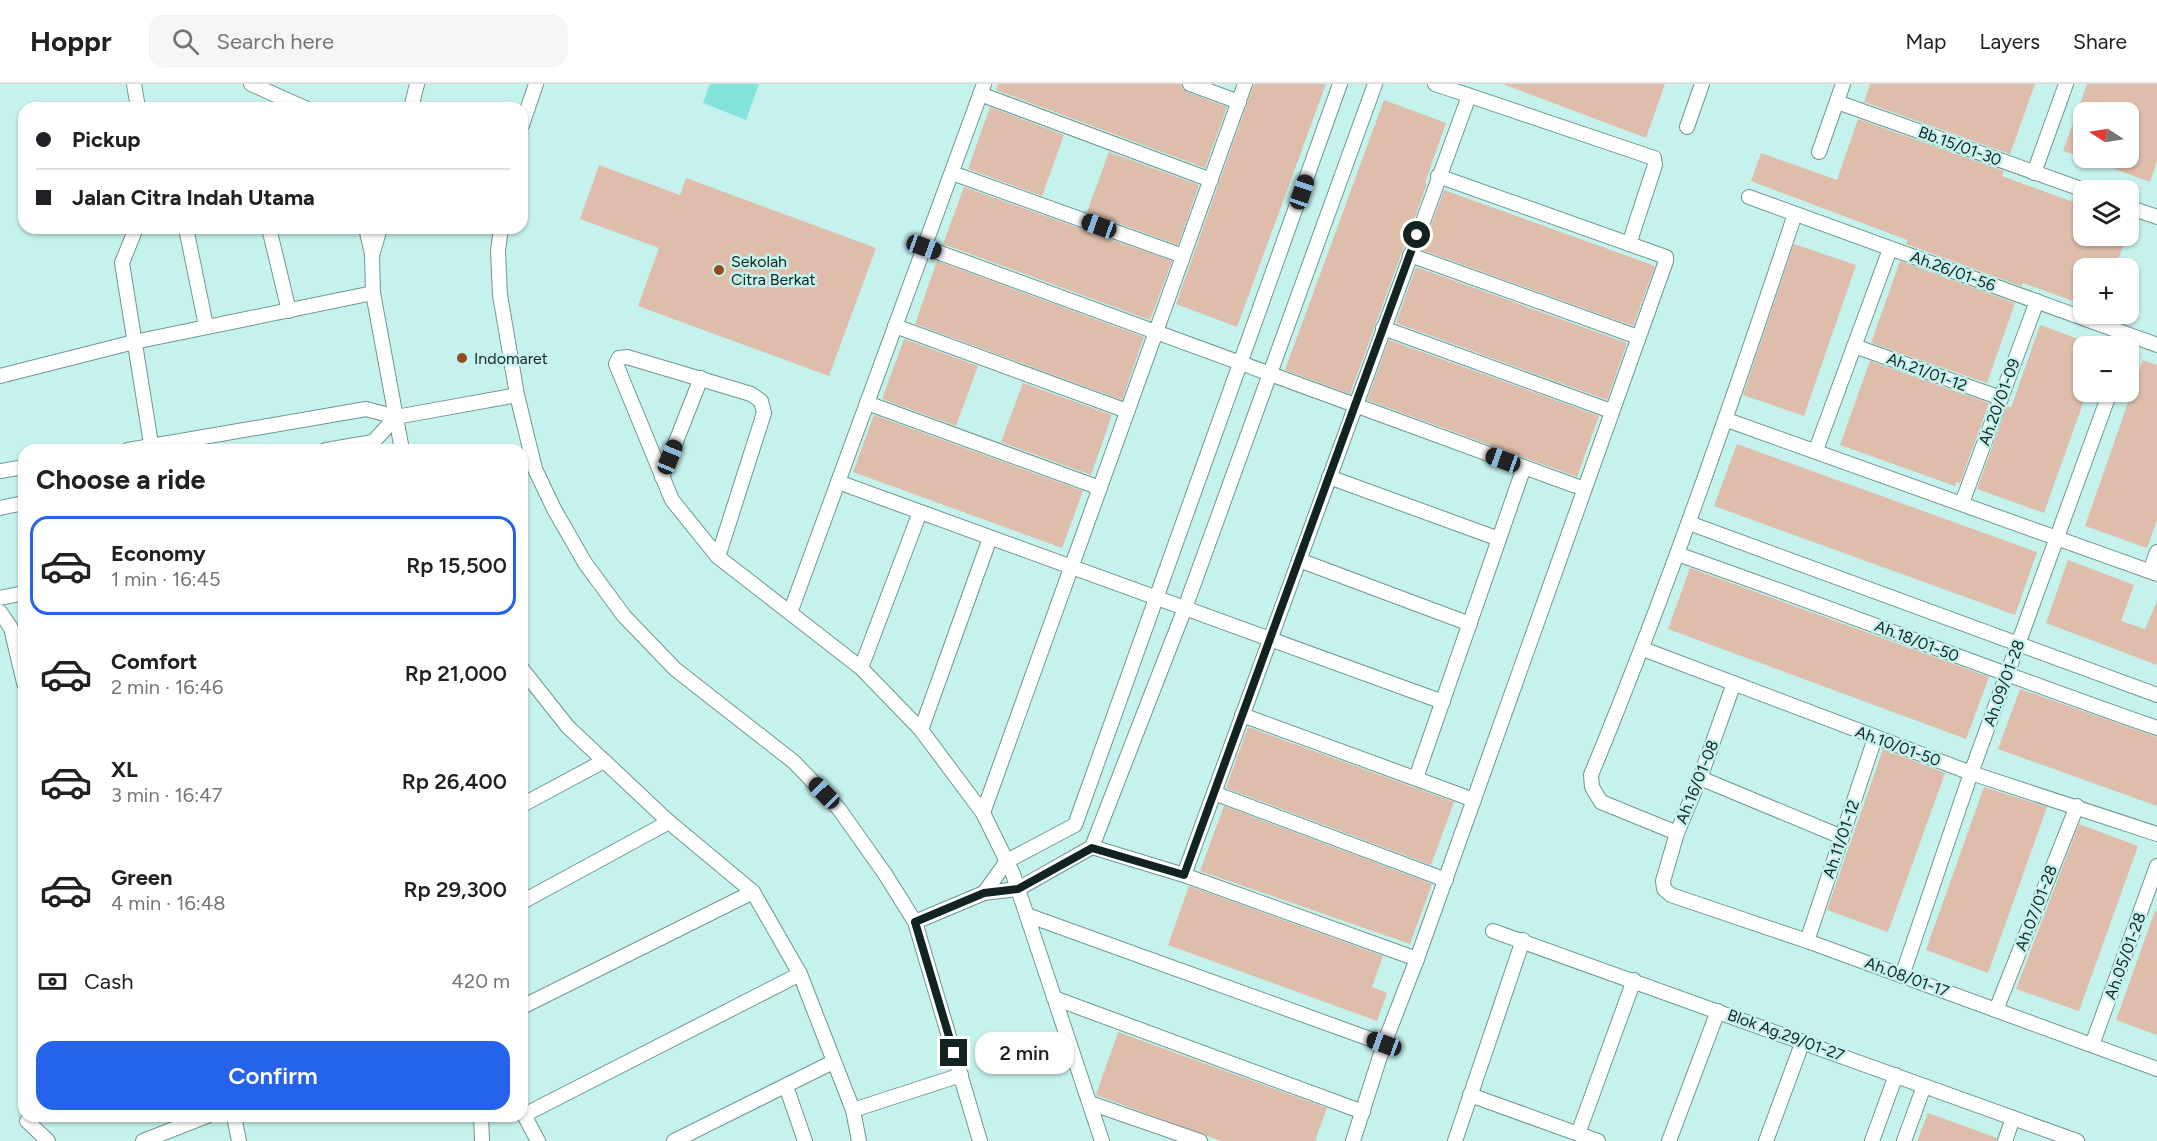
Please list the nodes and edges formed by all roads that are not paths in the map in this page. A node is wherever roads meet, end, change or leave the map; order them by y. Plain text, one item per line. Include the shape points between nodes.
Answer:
1 (134, 84) edge
2 (251, 84) edge
3 (417, 84) edge
4 (536, 84) edge
5 (1190, 84) edge
6 (1245, 84) edge
7 (1340, 84) edge
8 (1375, 84) edge
9 (1435, 84) edge
10 (1702, 84) edge
11 (1843, 84) edge
12 (2066, 84) edge
13 (982, 89) edge
14 (1469, 96) junction
15 (137, 102) edge
16 (292, 102) edge
17 (412, 102) edge
18 (1239, 102) junction
19 (1837, 102) junction
20 (528, 107) edge
21 (1687, 127) dead end
22 (1818, 152) dead end
23 (952, 173) junction
24 (2034, 173) junction
25 (1438, 176) junction
26 (1211, 180) junction
27 (2073, 186) edge
28 (1749, 197) dead end
29 (2139, 211) edge
30 (1795, 214) junction
31 (2157, 217) edge
32 (133, 234) edge
33 (187, 234) edge
34 (270, 234) edge
35 (367, 234) edge
36 (378, 234) edge
37 (500, 234) edge
38 (1629, 244) junction
39 (924, 247) junction
40 (1890, 249) junction
41 (372, 254) junction
42 (1410, 255) junction
43 (1183, 256) junction
44 (373, 293) junction
45 (2037, 301) junction
46 (289, 311) junction
47 (206, 326) junction
48 (895, 326) junction
49 (1383, 328) junction
50 (1156, 332) junction
51 (2117, 336) edge
52 (1638, 337) junction
53 (134, 342) junction
54 (2139, 343) edge
55 (2157, 345) edge
56 (1854, 346) junction
57 (1242, 364) junction
58 (1270, 374) junction
59 (0, 376) edge
60 (701, 378) junction
61 (517, 395) junction
62 (2001, 398) junction
63 (867, 402) junction
64 (2106, 402) edge
65 (1355, 405) junction
66 (1127, 411) junction
67 (1611, 411) junction
68 (396, 417) junction
69 (1727, 420) junction
70 (151, 444) edge
71 (173, 444) edge
72 (361, 444) edge
73 (401, 444) edge
74 (1816, 450) junction
75 (1524, 467) junction
76 (18, 468) edge
77 (0, 471) edge
78 (662, 477) junction
79 (1329, 477) junction
80 (838, 482) junction
81 (1100, 488) junction
82 (1584, 489) junction
83 (1962, 503) junction
84 (18, 504) edge
85 (0, 508) edge
86 (920, 512) junction
87 (1689, 523) junction
88 (990, 537) junction
89 (2056, 537) junction
90 (1500, 539) junction
91 (2157, 552) edge
92 (1677, 554) junction
93 (718, 557) junction
94 (1299, 560) junction
95 (1071, 567) junction
96 (2154, 572) edge
97 (18, 594) edge
98 (0, 598) edge
99 (1158, 598) junction
100 (1185, 608) junction
101 (0, 612) edge
102 (790, 613) junction
103 (1470, 624) junction
104 (1270, 639) junction
105 (2018, 643) junction
106 (1643, 649) junction
107 (18, 658) edge
108 (861, 668) junction
109 (2007, 676) junction
110 (1734, 683) junction
111 (528, 686) edge
112 (2157, 695) edge
113 (1443, 702) junction
114 (1242, 714) junction
115 (2157, 728) edge
116 (921, 730) junction
117 (1875, 738) junction
118 (604, 761) junction
119 (1971, 773) junction
120 (1416, 778) junction
121 (1700, 778) junction
122 (1214, 793) junction
123 (1474, 800) junction
124 (528, 802) edge
125 (2077, 806) junction
126 (983, 813) junction
127 (669, 822) junction
128 (1677, 833) junction
129 (2157, 834) edge
130 (1842, 837) junction
131 (1092, 848) junction
132 (1007, 861) junction
133 (2157, 866) edge
134 (1184, 875) junction
135 (1446, 880) junction
136 (1663, 881) joint
137 (1018, 889) junction
138 (753, 892) junction
139 (984, 893) junction
140 (528, 899) edge
141 (1027, 915) junction
142 (915, 922) junction
143 (1493, 932) dead end
144 (1522, 940) junction
145 (1807, 941) junction
146 (1418, 959) junction
147 (800, 974) junction
148 (1902, 976) junction
149 (1634, 980) junction
150 (1054, 998) junction
151 (528, 1004) edge
152 (1996, 1010) junction
153 (1718, 1011) junction
154 (1803, 1041) junction
155 (1384, 1044) junction
156 (2092, 1045) junction
157 (833, 1062) junction
158 (2157, 1069) edge
159 (961, 1075) junction
160 (1896, 1075) junction
161 (786, 1086) junction
162 (1924, 1086) junction
163 (1470, 1095) junction
164 (1090, 1103) junction
165 (528, 1110) edge
166 (853, 1110) junction
167 (1363, 1112) junction
168 (2013, 1118) junction
169 (28, 1122) edge
170 (192, 1122) edge
171 (235, 1122) edge
172 (481, 1122) edge
173 (528, 1122) edge
174 (1578, 1134) junction
175 (48, 1141) edge
176 (143, 1141) edge
177 (239, 1141) edge
178 (482, 1141) edge
179 (537, 1141) edge
180 (674, 1141) edge
181 (806, 1141) edge
182 (859, 1141) edge
183 (980, 1141) edge
184 (1102, 1141) edge
185 (1200, 1141) edge
186 (1353, 1141) edge
187 (1455, 1141) edge
188 (1598, 1141) edge
189 (1669, 1141) edge
190 (1766, 1141) edge
191 (1872, 1141) edge
192 (1904, 1141) edge
193 (2005, 1141) edge
194 (2077, 1141) edge

1 - 15 street
2 - 16 street
3 - 17 street
4 - 20 street
5 - 18 street
6 - 18 street
7 - 57 street
8 - 58 street
9 - 14 street
10 - 21 street
11 - 19 street
12 - 24 street
13 - 23 street
13 - 26 street
14 - 25 street
14 - 38 street via 1654,158
18 - 26 street
19 - 22 street
19 - 24 street, Bb.15/01-30
23 - 39 street
23 - 43 street
24 - 27 street, Bb.15/01-30
25 - 38 street
25 - 42 street
26 - 43 street
28 - 30 street, Ah.26/01-56
29 - 31 street
30 - 40 street, Ah.26/01-56
30 - 69 street
32 - 53 street via 122,263
33 - 47 street
34 - 46 street
35 - 41 street
36 - 41 street
37 - 61 street via 500,295
38 - 52 street via 1666,257
39 - 48 street
39 - 50 street
40 - 45 street, Ah.26/01-56
40 - 56 street
41 - 44 street
42 - 49 street
42 - 52 street
43 - 50 street
44 - 46 street
44 - 68 street
45 - 51 street, Ah.26/01-56
45 - 62 street, Ah.20/01-09
46 - 47 street
47 - 53 street
48 - 63 street
48 - 66 street
49 - 65 street
49 - 67 street
50 - 57 street
50 - 66 street
52 - 67 street
53 - 59 street
53 - 70 street
54 - 55 street, Ah.26/01-56
56 - 62 street, Ah.21/01-12
56 - 74 street
57 - 58 street
57 - 99 street
58 - 65 street
58 - 100 street
60 - 78 street
60 - 78 street via 627,357 619,358 616,364
60 - 93 street via 752,394 761,401 764,413
61 - 68 street
61 - 142 street via 535,469 554,509 585,563 624,616 675,669 794,762 839,809
62 - 83 street, Ah.20/01-09
63 - 80 street
63 - 81 street
64 - 89 street, Ah.09/01-28
65 - 75 street
65 - 79 street
66 - 81 street
67 - 82 street
68 - 71 street via 366,408
68 - 72 street via 373,442
68 - 73 street
69 - 74 street
69 - 87 street
74 - 83 street
75 - 82 street
75 - 90 street
76 - 77 street
78 - 93 street via 672,500
79 - 90 street
79 - 94 street
80 - 86 street
80 - 102 street
81 - 95 street
82 - 123 street
83 - 89 street
84 - 85 street
86 - 88 street
86 - 108 street
87 - 92 street
87 - 105 street, Ah.18/01-50
88 - 95 street
88 - 116 street
89 - 96 street
89 - 105 street, Ah.09/01-28
90 - 103 street
91 - 96 street
92 - 106 street
92 - 109 street, Ah.18/01-50 via 1836,609
93 - 102 street
94 - 103 street
94 - 104 street
95 - 99 street
95 - 126 street
97 - 98 street
99 - 100 street
99 - 132 street via 1075,825
100 - 104 street
100 - 131 street
101 - 107 street via 11,628
102 - 108 street
103 - 113 street
104 - 113 street
104 - 114 street
105 - 109 street, Ah.09/01-28
105 - 112 street, Ah.18/01-50
106 - 110 street, Ah.10/01-50
106 - 128 street via 1591,775 1592,787 1601,802
108 - 116 street
109 - 115 street, Ah.18/01-50
109 - 119 street, Ah.09/01-28
110 - 117 street, Ah.10/01-50
110 - 121 street, Ah.16/01-08
111 - 118 street
113 - 120 street
114 - 120 street
114 - 122 street
116 - 126 street
117 - 119 street, Ah.10/01-50
117 - 130 street, Ah.11/01-12
118 - 124 street
118 - 127 street
119 - 125 street, Ah.10/01-50
119 - 148 street, Ah.09/01-28
120 - 123 street
121 - 128 street, Ah.16/01-08
121 - 130 street
122 - 134 street
122 - 135 street
123 - 135 street
125 - 129 street, Ah.10/01-50
125 - 152 street, Ah.07/01-28
126 - 132 street
127 - 138 street
127 - 140 street
128 - 136 street, Ah.16/01-08
130 - 145 street, Ah.11/01-12
131 - 134 street
131 - 137 street
132 - 137 street
132 - 139 street
133 - 156 street, Ah.05/01-28
134 - 146 street
135 - 146 street
136 - 145 street, Ah.08/01-17 via 1664,889 1671,895
137 - 139 street
137 - 141 street
138 - 147 street
138 - 151 street
139 - 142 street
141 - 150 street
141 - 155 street
142 - 159 street
143 - 144 street, Blok Ag.29/01-27
144 - 149 street, Blok Ag.29/01-27
144 - 163 street
145 - 148 street, Ah.08/01-17
146 - 155 street
147 - 157 street
147 - 165 street
148 - 152 street, Ah.08/01-17
149 - 153 street, Blok Ag.29/01-27
149 - 174 street
150 - 164 street
150 - 167 street
152 - 156 street, Ah.08/01-17
153 - 154 street, Blok Ag.29/01-27
153 - 189 street
154 - 160 street, Blok Ag.29/01-27
154 - 190 street
155 - 167 street
156 - 158 street, Ah.08/01-17
157 - 161 street
157 - 166 street
159 - 166 street
159 - 183 street
160 - 162 street, Blok Ag.29/01-27
160 - 191 street
161 - 180 street
161 - 181 street
162 - 168 street, Blok Ag.29/01-27
162 - 192 street
163 - 174 street
163 - 187 street
164 - 184 street
164 - 185 street
166 - 182 street
167 - 186 street
168 - 193 street
168 - 194 street, Blok Ag.29/01-27
169 - 175 street
170 - 176 street
171 - 177 street
172 - 178 street
173 - 179 street
174 - 188 street

